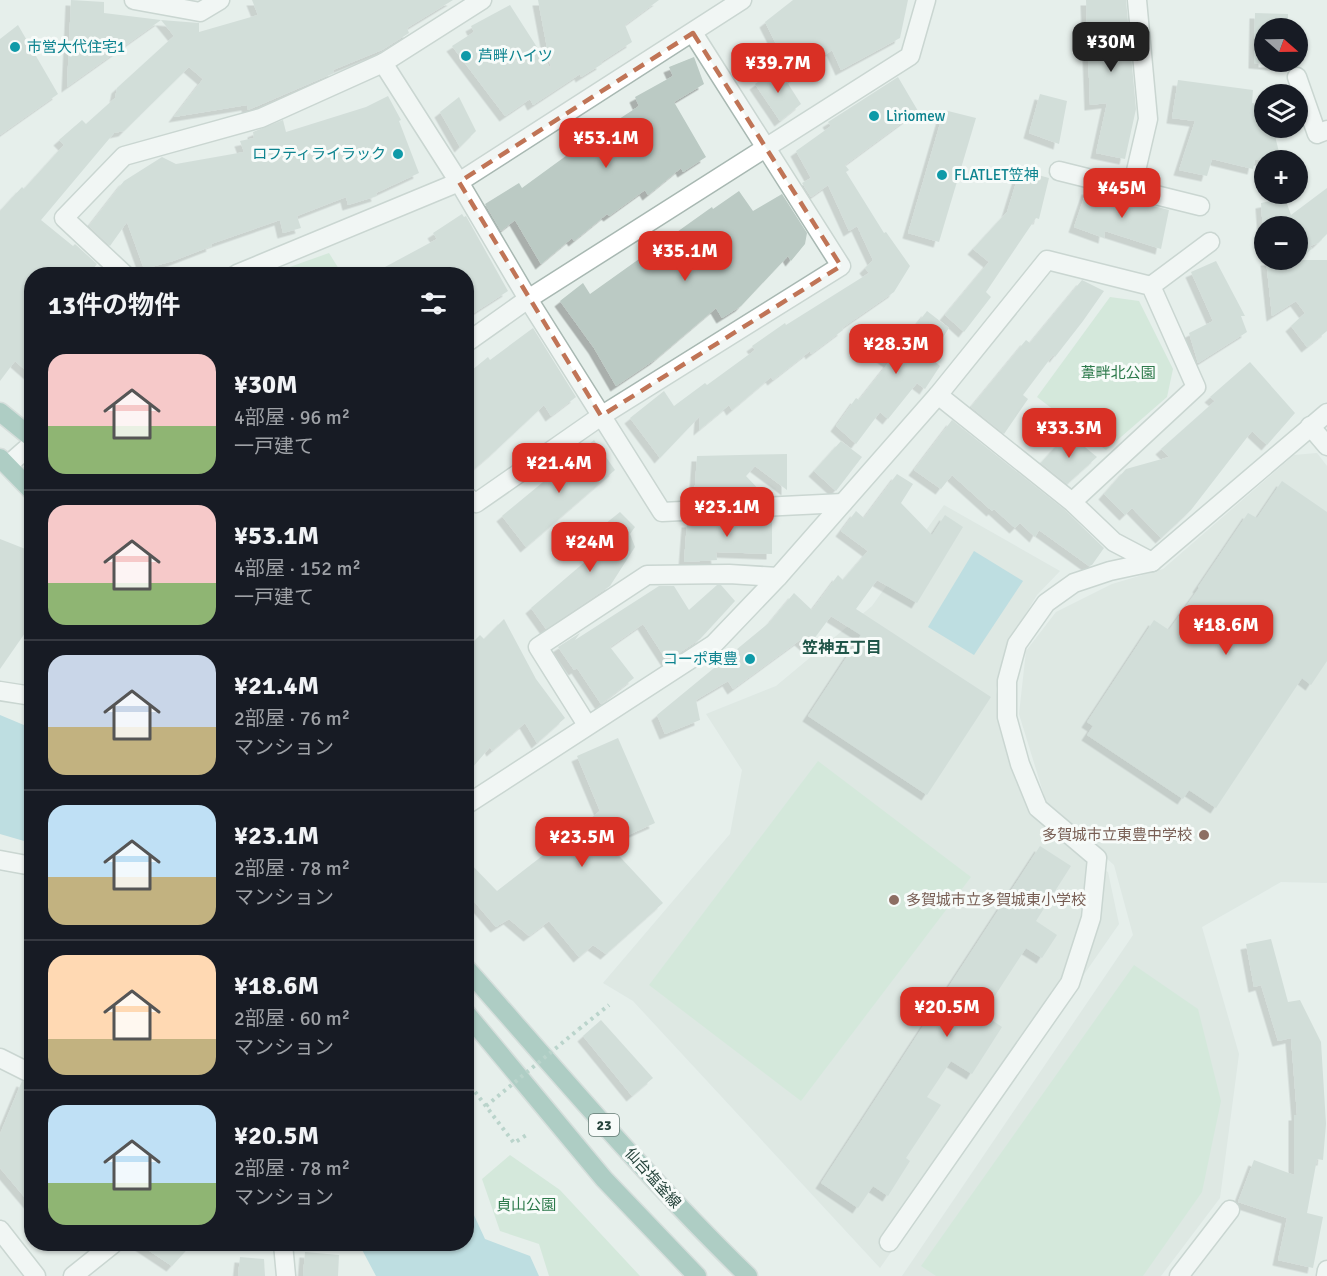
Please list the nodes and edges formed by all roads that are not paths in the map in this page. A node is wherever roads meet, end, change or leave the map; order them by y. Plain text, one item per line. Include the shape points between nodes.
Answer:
1 (134, 0) edge
2 (220, 0) edge
3 (482, 0) edge
4 (742, 0) edge
5 (926, 0) edge
6 (1137, 0) edge
7 (693, 33) junction
8 (383, 63) junction
9 (1297, 77) dead end
10 (1327, 130) edge
11 (766, 148) junction
12 (1059, 171) dead end
13 (459, 182) junction
14 (1132, 188) junction
15 (1200, 206) dead end
16 (1210, 242) dead end
17 (116, 267) edge
18 (254, 267) edge
19 (1151, 286) junction
20 (528, 299) junction
21 (474, 337) edge
22 (938, 395) junction
23 (0, 412) edge
24 (1327, 413) edge
25 (601, 416) junction
26 (1310, 426) junction
27 (24, 432) edge
28 (1327, 446) edge
29 (24, 449) edge
30 (4, 461) edge
31 (24, 482) edge
32 (474, 501) edge
33 (1072, 502) junction
34 (843, 503) junction
35 (1152, 562) junction
36 (778, 577) junction
37 (0, 692) edge
38 (24, 695) edge
39 (587, 726) junction
40 (474, 800) edge
41 (0, 860) edge
42 (24, 864) edge
43 (474, 977) edge
44 (474, 1023) edge
45 (0, 1058) edge
46 (24, 1070) edge
47 (1230, 1210) dead end
48 (0, 1230) edge
49 (889, 1242) dead end
50 (104, 1251) edge
51 (284, 1251) edge
52 (1327, 1270) edge
53 (36, 1276) edge
54 (73, 1276) edge
55 (286, 1276) edge
56 (697, 1276) edge
57 (748, 1276) edge
58 (1179, 1276) edge
59 (1326, 1276) edge

1 - 2 street via 200,12
3 - 8 street
4 - 7 street
5 - 11 street via 910,56
6 - 14 street via 1148,119
7 - 11 street
7 - 13 street
8 - 13 street
8 - 17 street via 261,118 124,156 64,218
9 - 10 street via 1317,134
11 - 20 street
11 - 25 street via 841,266
12 - 14 street
13 - 18 street
13 - 20 street
14 - 15 street
16 - 19 street
19 - 22 street via 1047,260
19 - 33 street via 1196,387
20 - 21 street
20 - 25 street
22 - 33 street
22 - 34 street
23 - 27 main road
24 - 26 street
25 - 32 street
25 - 34 street via 662,512
26 - 28 street
26 - 35 street
29 - 30 street
30 - 31 main road
33 - 35 street via 1114,542
34 - 36 street
35 - 49 street via 1074,583 1046,603 1017,645 1007,681 1007,717 1038,808 1097,858 1091,918 1070,983
36 - 39 street via 714,644
36 - 39 street via 647,575 538,647
37 - 38 street
39 - 40 street
41 - 42 street
43 - 57 main road, 仙台塩釜線 / 23 via 697,1227
44 - 56 main road, 23 via 604,1179
45 - 46 street
47 - 58 street
48 - 53 street
50 - 54 street
51 - 55 street
52 - 59 street

